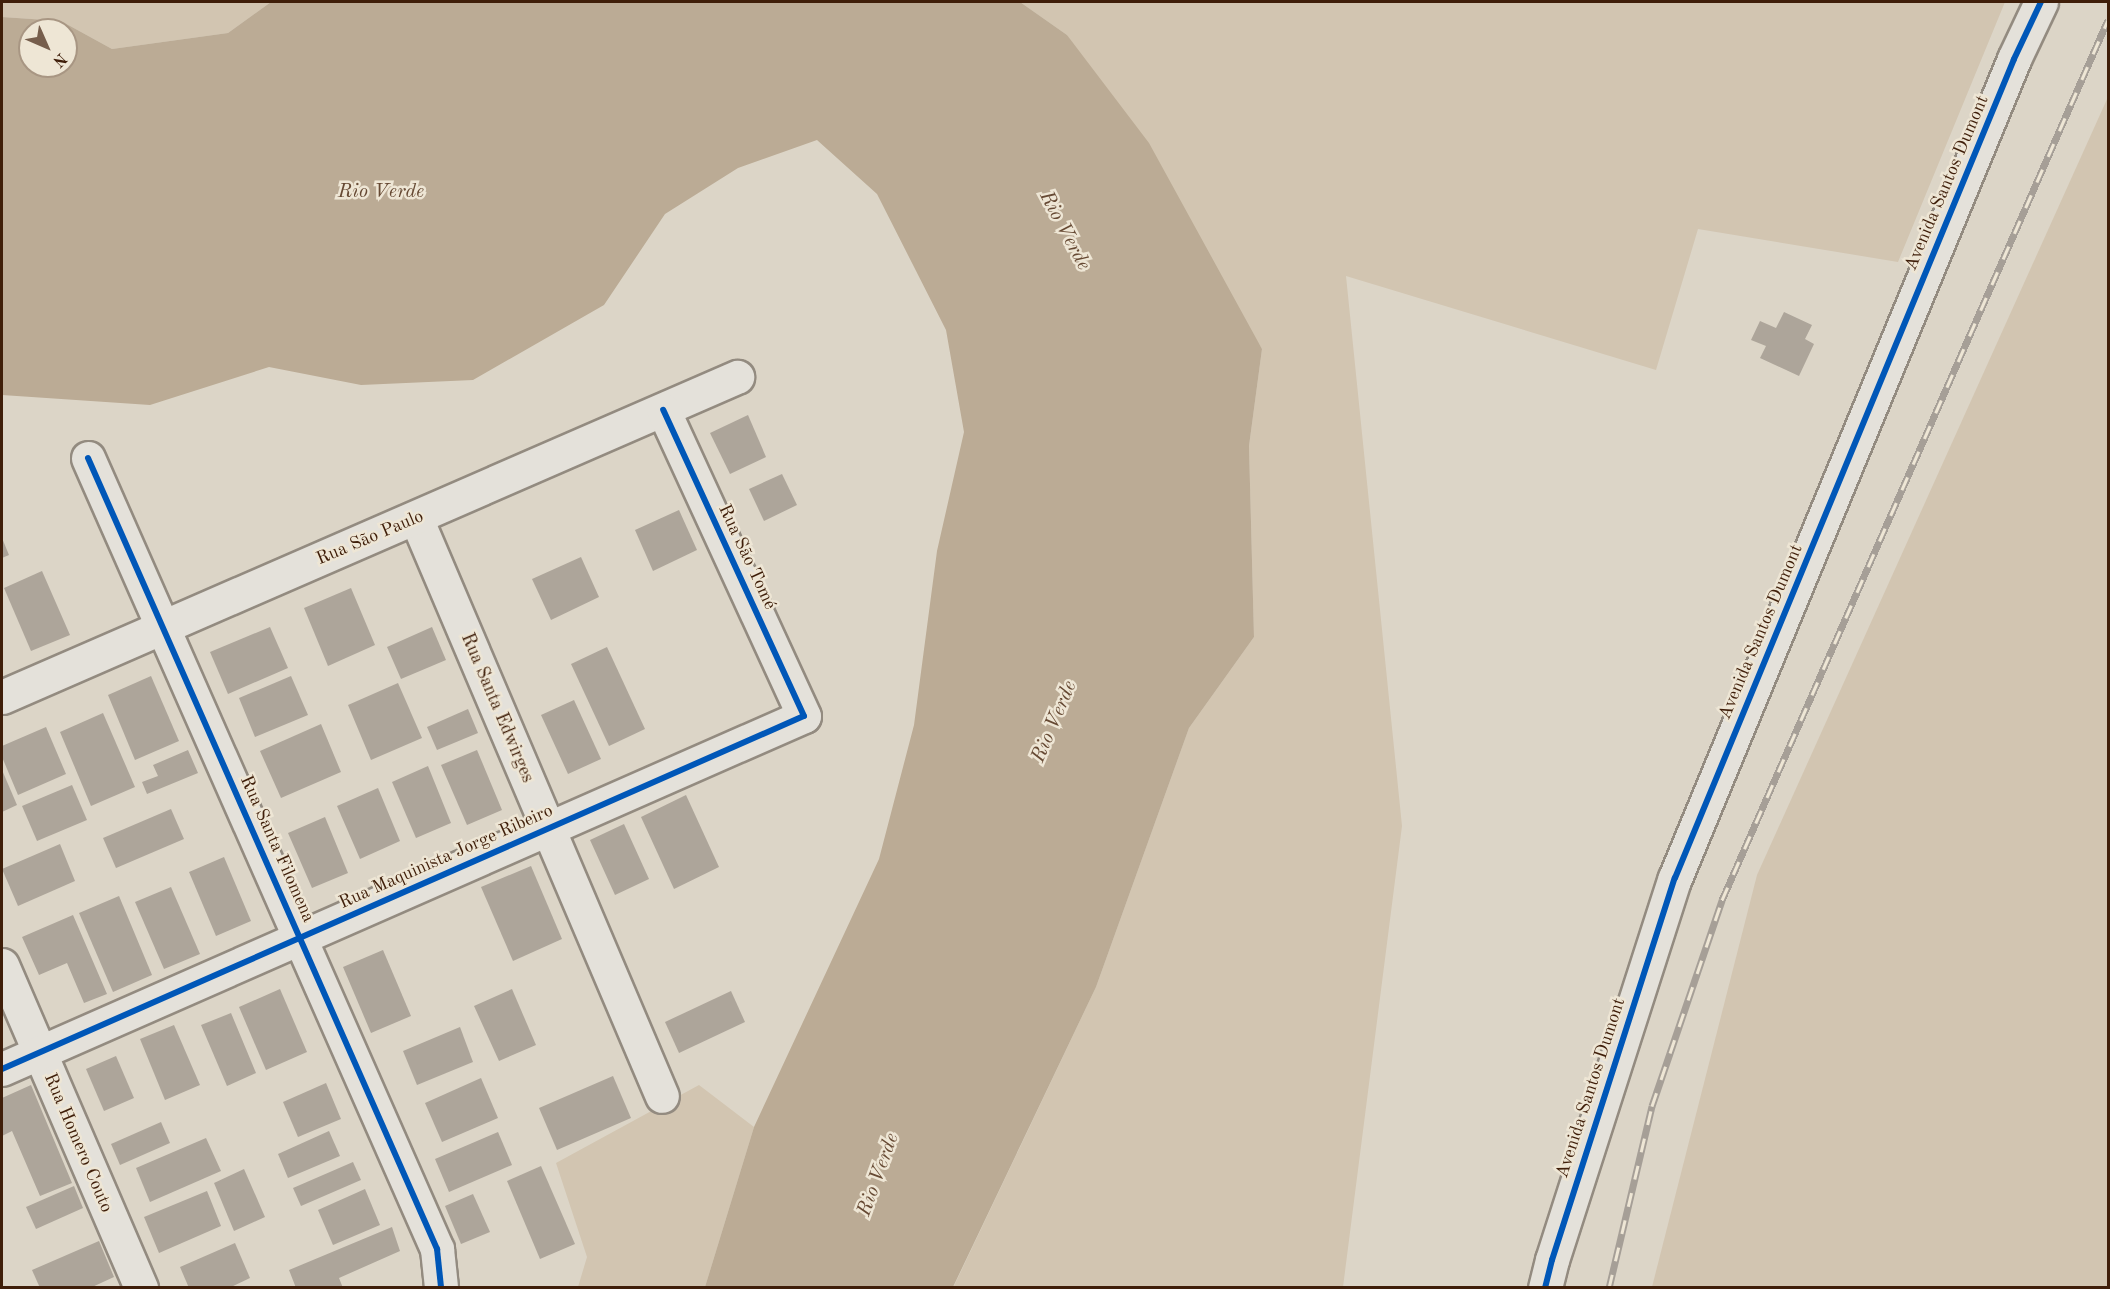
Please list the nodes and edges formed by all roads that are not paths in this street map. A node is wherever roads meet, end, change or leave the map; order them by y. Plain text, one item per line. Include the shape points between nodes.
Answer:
1 (2041, 2) edge
2 (737, 377) dead end
3 (663, 410) junction
4 (88, 458) dead end
5 (416, 518) junction
6 (163, 627) junction
7 (2, 697) edge
8 (804, 716) joint
9 (548, 828) junction
10 (300, 938) junction
11 (2, 965) edge
12 (39, 1052) junction
13 (2, 1069) edge
14 (662, 1096) dead end
15 (141, 1287) edge
16 (441, 1287) edge
17 (1545, 1287) edge

1 - 17 street, Avenida Santos Dumont via 1675,878
2 - 3 street, Rua São Paulo
3 - 5 street, Rua São Paulo
3 - 8 street, Rua São Tomé
4 - 6 street, Rua Santa Filomena
5 - 6 street, Rua São Paulo
5 - 9 street, Rua Santa Edwirges
6 - 7 street, Rua São Paulo
6 - 10 street, Rua Santa Filomena
8 - 9 street, Rua Maquinista Jorge Ribeiro
9 - 10 street, Rua Maquinista Jorge Ribeiro
9 - 14 street, Rua Santa Edwirges
10 - 12 street, Rua Maquinista Jorge Ribeiro
10 - 16 street, Rua Santa Filomena via 437,1249
11 - 12 street, Rua Homero Couto
12 - 13 street, Rua Maquinista Jorge Ribeiro
12 - 15 street, Rua Homero Couto

